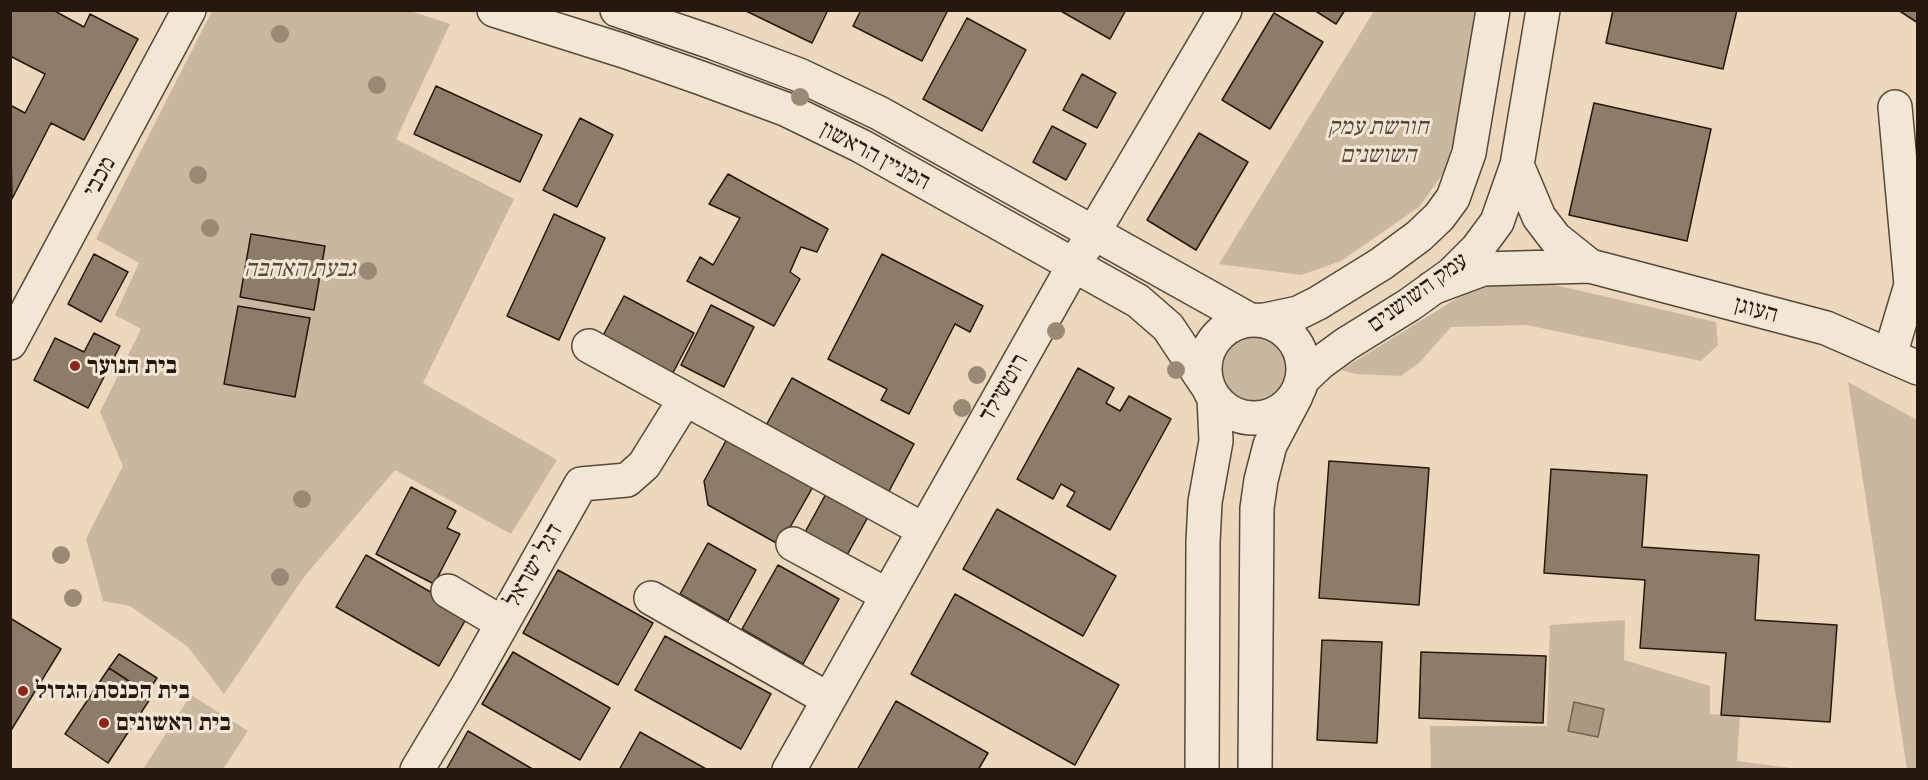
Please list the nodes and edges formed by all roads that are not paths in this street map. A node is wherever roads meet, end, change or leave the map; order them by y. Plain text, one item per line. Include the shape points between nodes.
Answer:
1 (189, 10) edge
2 (494, 10) edge
3 (617, 10) edge
4 (1225, 10) edge
5 (1493, 10) edge
6 (1543, 10) edge
7 (1895, 107) dead end
8 (1517, 165) junction
9 (1093, 233) junction
10 (1074, 265) junction
11 (1590, 266) junction
12 (1432, 288) junction
13 (1256, 320) junction
14 (10, 343) edge
15 (589, 346) dead end
16 (1904, 362) edge
17 (1299, 388) junction
18 (1210, 391) junction
19 (682, 404) dead end
20 (924, 530) junction
21 (793, 544) dead end
22 (448, 591) dead end
23 (887, 596) junction
24 (651, 598) dead end
25 (502, 622) junction
26 (828, 699) junction
27 (417, 770) edge
28 (789, 770) edge
29 (1202, 770) edge
30 (1255, 770) edge

1 - 14 street, מכבי
2 - 10 street, המניין הראשון via 624,51 784,109 861,146
3 - 9 street, המניין הראשון via 799,75 879,113
4 - 9 street, רוטשילד
5 - 13 street, עמק השושנים via 1468,153 1453,198 1439,217 1381,264 1318,303 1298,313
6 - 8 street, עמק השושנים
7 - 16 street via 1911,285
8 - 11 street, העוגן via 1543,222 1555,238
8 - 12 street, עמק השושנים via 1497,222 1477,249
9 - 10 street, רוטשילד
9 - 13 street, המניין הראשון
10 - 18 street, המניין הראשון via 1138,301 1168,327
10 - 20 street, רוטשילד
11 - 12 street, העוגן via 1483,269
11 - 16 street, העוגן via 1826,328
12 - 17 street, עמק השושנים via 1346,344
13 - 17 street via 1280,326 1293,338 1301,353
13 - 18 street via 1231,325 1217,335 1204,367
15 - 20 street
17 - 18 street via 1284,408 1260,418 1242,417 1227,410
17 - 30 street, עמק השושנים via 1270,445 1257,508
18 - 29 street via 1216,441 1205,502 1203,542
19 - 25 street, דגל ישראל via 644,465 627,480 581,484
20 - 23 street, רוטשילד
21 - 23 street
22 - 25 street
23 - 26 street, רוטשילד
24 - 26 street
25 - 27 street, דגל ישראל
26 - 28 street, רוטשילד

